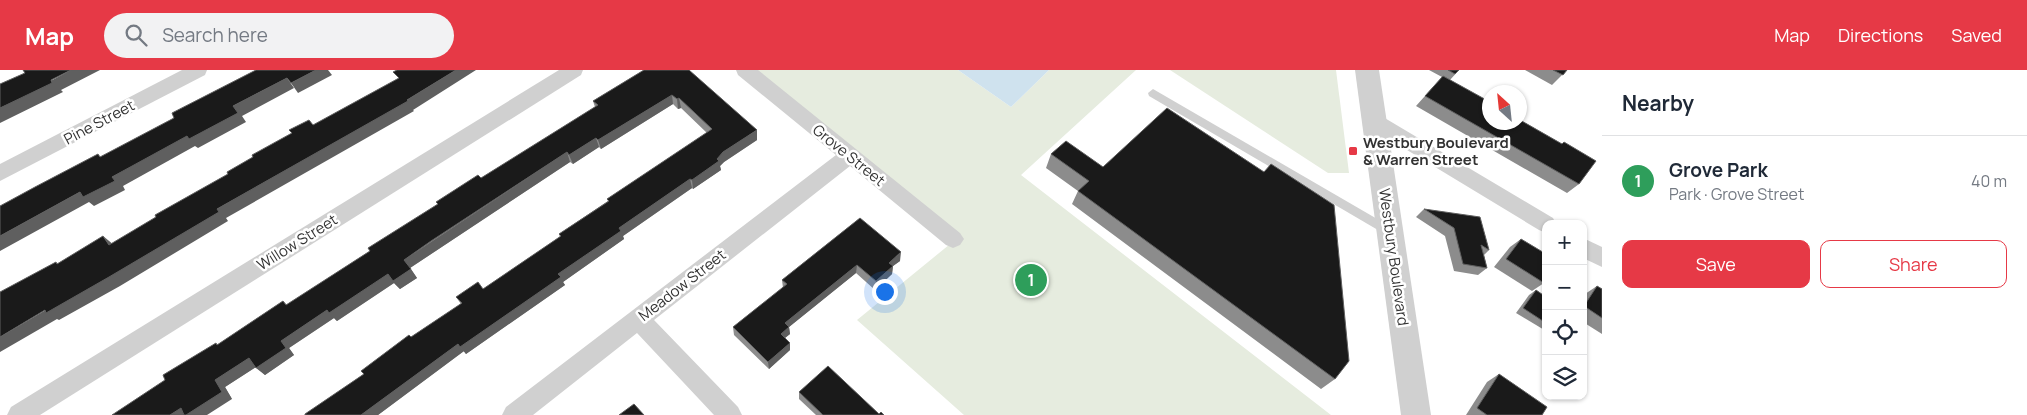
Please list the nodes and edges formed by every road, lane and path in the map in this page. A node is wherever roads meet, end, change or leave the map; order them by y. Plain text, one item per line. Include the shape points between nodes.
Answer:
1 (198, 70) edge
2 (574, 70) edge
3 (745, 70) edge
4 (1368, 70) edge
5 (1154, 93) dead end
6 (1376, 122) junction
7 (850, 155) junction
8 (0, 173) edge
9 (1542, 222) edge
10 (1391, 232) junction
11 (953, 239) dead end
12 (1587, 249) edge
13 (1602, 258) edge
14 (639, 318) junction
15 (20, 415) edge
16 (514, 415) edge
17 (730, 415) edge
18 (1416, 415) edge

1 - 8 street, Pine Street
2 - 15 street, Willow Street
3 - 7 street, Grove Street
4 - 6 street, Westbury Boulevard
5 - 10 lane
6 - 9 street
6 - 10 street, Westbury Boulevard
7 - 11 street, Grove Street
7 - 14 street, Meadow Street
10 - 18 street, Westbury Boulevard
12 - 13 street
14 - 16 street, Meadow Street
14 - 17 street

